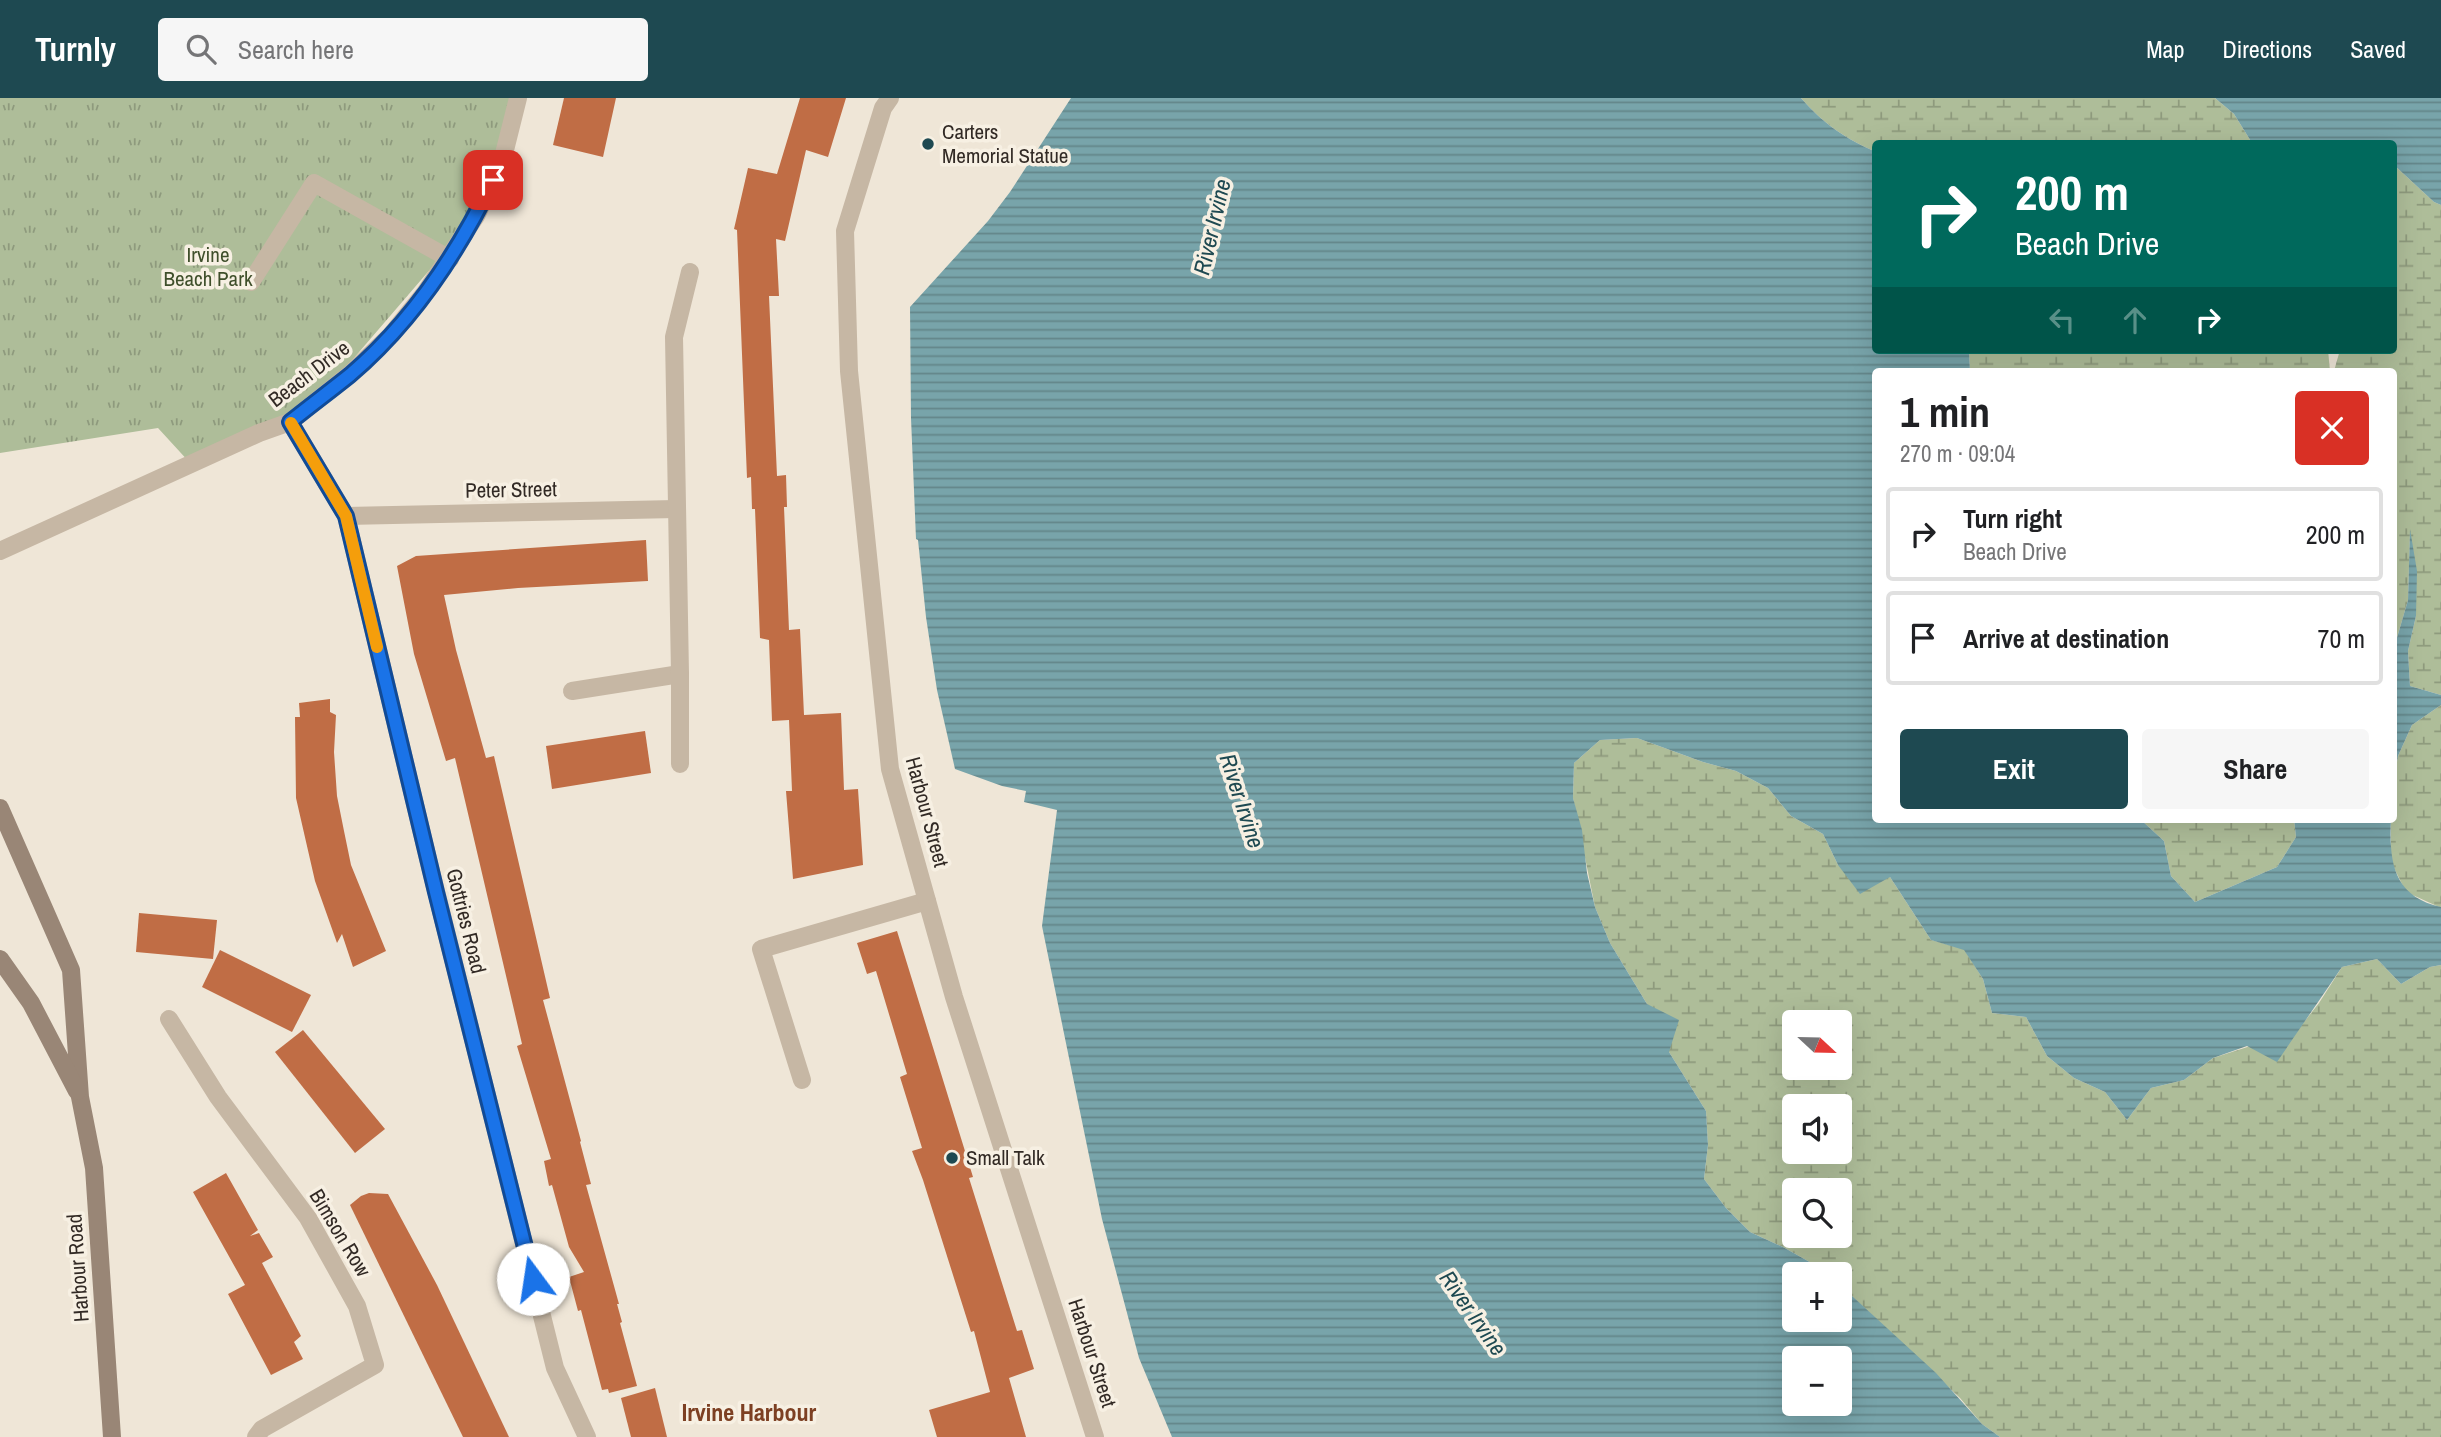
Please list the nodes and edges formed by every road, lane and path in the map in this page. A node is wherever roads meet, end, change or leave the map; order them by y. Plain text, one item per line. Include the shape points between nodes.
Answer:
1 (518, 98) edge
2 (890, 98) edge
3 (450, 259) junction
4 (690, 272) dead end
5 (251, 282) dead end
6 (290, 422) junction
7 (676, 509) junction
8 (346, 516) junction
9 (0, 551) edge
10 (680, 674) junction
11 (572, 691) dead end
12 (680, 764) dead end
13 (0, 808) edge
14 (927, 901) junction
15 (0, 960) edge
16 (169, 1018) dead end
17 (802, 1080) dead end
18 (80, 1097) junction
19 (112, 1437) edge
20 (256, 1437) edge
21 (587, 1437) edge
22 (1095, 1437) edge

1 - 3 street, Beach Drive via 502,162
2 - 14 street, Harbour Street via 845,231 849,371 890,769
3 - 5 street via 314,183
3 - 6 street, Beach Drive via 391,335
4 - 7 street via 674,337
6 - 8 street, Gottries Road
6 - 9 street, Beach Drive
7 - 8 street, Peter Street
7 - 10 street
8 - 21 street, Gottries Road via 555,1368
10 - 11 street
10 - 12 street
13 - 18 street, Harbour Road via 71,970
14 - 17 street via 761,949
14 - 22 street, Harbour Street
15 - 18 street, Harbour Road via 30,1003
16 - 20 street, Bimson Row via 218,1097 308,1218 357,1306 375,1365 262,1429
18 - 19 street, Harbour Road via 94,1168

